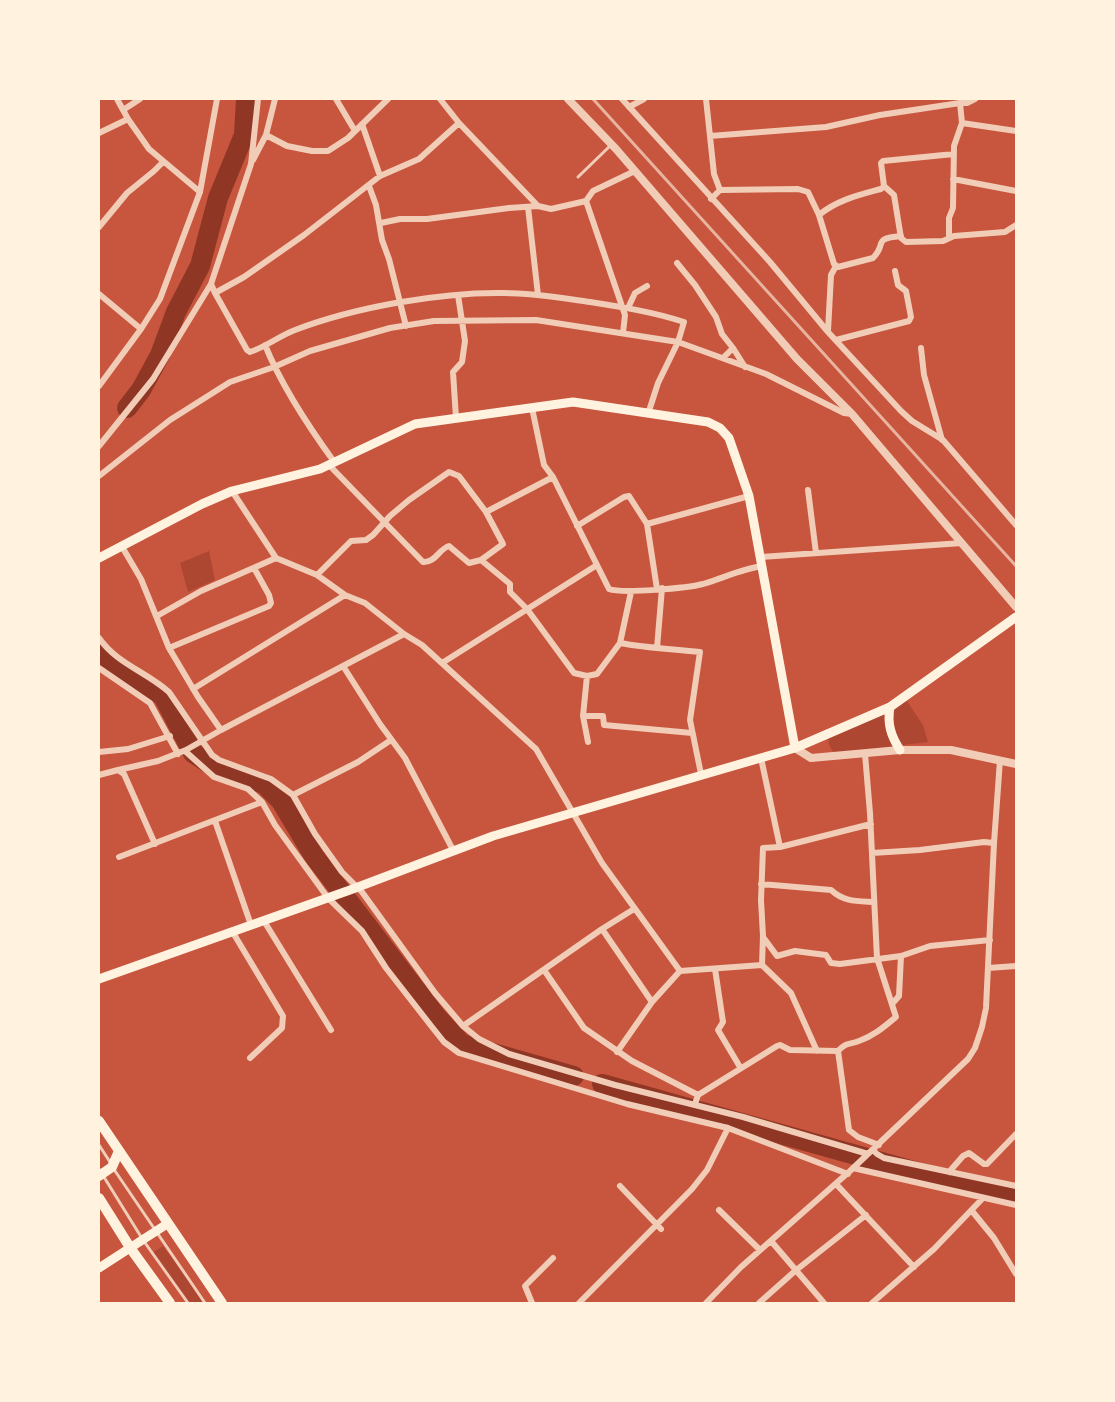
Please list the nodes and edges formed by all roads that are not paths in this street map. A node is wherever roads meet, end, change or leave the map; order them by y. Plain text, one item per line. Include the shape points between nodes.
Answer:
1 (117, 99) edge
2 (140, 99) edge
3 (217, 99) edge
4 (258, 99) edge
5 (275, 99) edge
6 (336, 99) edge
7 (388, 99) edge
8 (440, 99) edge
9 (568, 99) edge
10 (622, 99) edge
11 (644, 99) edge
12 (706, 99) edge
13 (975, 99) edge
14 (960, 103) junction
15 (629, 107) junction
16 (123, 110) junction
17 (128, 119) junction
18 (459, 123) junction
19 (962, 123) junction
20 (362, 124) junction
21 (355, 130) junction
22 (1016, 131) edge
23 (99, 133) edge
24 (266, 135) junction
25 (710, 136) junction
26 (612, 144) junction
27 (954, 154) junction
28 (163, 162) junction
29 (251, 164) junction
30 (635, 171) junction
31 (380, 176) junction
32 (578, 177) dead end
33 (953, 179) junction
34 (369, 186) junction
35 (884, 186) junction
36 (720, 190) junction
37 (1016, 191) edge
38 (200, 192) junction
39 (711, 199) junction
40 (586, 201) junction
41 (538, 206) junction
42 (528, 207) junction
43 (819, 215) junction
44 (381, 223) junction
45 (1016, 225) edge
46 (99, 226) edge
47 (901, 236) junction
48 (949, 237) junction
49 (677, 263) dead end
50 (836, 266) junction
51 (895, 271) dead end
52 (211, 284) junction
53 (647, 286) dead end
54 (215, 293) junction
55 (99, 294) edge
56 (538, 295) junction
57 (458, 296) junction
58 (401, 303) junction
59 (625, 307) junction
60 (462, 320) junction
61 (406, 326) junction
62 (141, 329) junction
63 (828, 332) junction
64 (623, 333) junction
65 (836, 340) junction
66 (678, 342) junction
67 (266, 345) junction
68 (733, 348) junction
69 (921, 348) dead end
70 (723, 358) junction
71 (274, 367) junction
72 (745, 368) junction
73 (99, 386) edge
74 (531, 408) junction
75 (648, 414) junction
76 (852, 414) junction
77 (456, 418) junction
78 (943, 440) junction
79 (99, 446) edge
80 (332, 464) junction
81 (99, 476) edge
82 (553, 477) junction
83 (808, 490) dead end
84 (232, 491) junction
85 (749, 496) junction
86 (486, 512) junction
87 (384, 522) junction
88 (647, 524) junction
89 (1016, 525) edge
90 (577, 526) junction
91 (962, 543) junction
92 (121, 545) junction
93 (816, 553) junction
94 (99, 558) edge
95 (276, 558) junction
96 (481, 560) junction
97 (761, 562) junction
98 (597, 565) junction
99 (254, 568) junction
100 (317, 575) junction
101 (660, 589) junction
102 (631, 592) junction
103 (345, 595) junction
104 (1016, 608) edge
105 (527, 609) junction
106 (157, 616) junction
107 (1016, 617) edge
108 (404, 634) junction
109 (99, 638) edge
110 (620, 643) junction
111 (169, 648) junction
112 (657, 648) junction
113 (442, 663) junction
114 (343, 666) junction
115 (99, 668) edge
116 (587, 676) junction
117 (193, 689) junction
118 (890, 707) junction
119 (583, 716) junction
120 (221, 730) junction
121 (692, 733) junction
122 (170, 736) junction
123 (391, 740) junction
124 (588, 742) dead end
125 (201, 743) junction
126 (795, 748) junction
127 (900, 750) junction
128 (99, 752) edge
129 (183, 752) junction
130 (864, 754) junction
131 (761, 758) junction
132 (1000, 760) junction
133 (1016, 764) edge
134 (118, 770) junction
135 (701, 774) junction
136 (99, 775) edge
137 (293, 795) junction
138 (262, 802) junction
139 (572, 812) junction
140 (215, 821) junction
141 (871, 824) junction
142 (994, 843) junction
143 (155, 844) junction
144 (780, 847) junction
145 (453, 850) junction
146 (872, 853) junction
147 (119, 857) dead end
148 (761, 884) junction
149 (353, 888) junction
150 (329, 897) junction
151 (874, 902) junction
152 (634, 909) junction
153 (264, 921) junction
154 (251, 925) junction
155 (602, 928) junction
156 (232, 931) junction
157 (763, 936) junction
158 (990, 940) junction
159 (901, 956) junction
160 (877, 958) junction
161 (762, 965) junction
162 (1016, 966) edge
163 (988, 968) junction
164 (715, 969) junction
165 (544, 970) junction
166 (680, 971) junction
167 (99, 979) edge
168 (652, 1002) junction
169 (892, 1004) junction
170 (463, 1026) junction
171 (331, 1030) dead end
172 (818, 1051) junction
173 (838, 1051) junction
174 (617, 1052) junction
175 (250, 1058) dead end
176 (740, 1067) junction
177 (698, 1095) junction
178 (695, 1104) junction
179 (99, 1120) edge
180 (728, 1128) junction
181 (1016, 1134) edge
182 (99, 1145) edge
183 (119, 1151) junction
184 (871, 1151) junction
185 (112, 1167) junction
186 (855, 1167) junction
187 (949, 1172) junction
188 (100, 1173) edge
189 (848, 1174) junction
190 (836, 1184) junction
191 (620, 1186) dead end
192 (1016, 1186) edge
193 (99, 1198) edge
194 (983, 1198) junction
195 (1016, 1205) edge
196 (719, 1210) dead end
197 (972, 1211) junction
198 (866, 1215) junction
199 (167, 1224) junction
200 (658, 1227) junction
201 (155, 1232) junction
202 (143, 1240) junction
203 (771, 1241) junction
204 (130, 1249) junction
205 (760, 1251) junction
206 (553, 1258) dead end
207 (914, 1267) junction
208 (99, 1268) edge
209 (795, 1271) junction
210 (1016, 1274) edge
211 (170, 1303) edge
212 (188, 1303) edge
213 (205, 1303) edge
214 (222, 1303) edge
215 (532, 1303) edge
216 (579, 1303) edge
217 (706, 1303) edge
218 (759, 1303) edge
219 (824, 1303) edge
220 (873, 1303) edge

1 - 16 street
2 - 16 street
3 - 38 street
4 - 29 street
5 - 24 street
6 - 21 street
7 - 20 street
8 - 18 street
9 - 26 street
10 - 15 street
11 - 15 street
12 - 25 street
13 - 14 street
14 - 19 street
14 - 25 street via 826,128
15 - 39 street
16 - 17 street
17 - 23 street
17 - 28 street
18 - 31 street via 419,159
18 - 41 street
19 - 22 street
19 - 27 street
20 - 21 street
20 - 31 street
21 - 24 street via 324,152 287,146
24 - 29 street
25 - 36 street
26 - 30 street
26 - 32 lane
27 - 33 street
27 - 35 street via 883,161 880,168
28 - 38 street
28 - 46 street via 127,192
29 - 52 street
30 - 40 street via 593,191
30 - 76 street via 797,359
31 - 34 street
33 - 37 street
33 - 48 street
34 - 44 street
34 - 54 street via 304,236
35 - 43 street via 828,207
35 - 47 street via 894,195
36 - 39 street
36 - 43 street via 800,189 810,195
38 - 62 street via 160,299
39 - 63 street
40 - 41 street via 551,208
40 - 59 street
41 - 42 street
42 - 44 street
42 - 56 street
43 - 50 street
44 - 58 street via 382,240
45 - 48 street via 1005,232
47 - 48 street via 906,242 943,241
47 - 50 street via 884,238 873,258
49 - 68 street
50 - 63 street via 831,275
51 - 65 street via 898,285 906,291 909,321
52 - 54 street
52 - 79 street via 153,379
53 - 59 street via 635,293
54 - 67 street via 247,350
55 - 62 street
56 - 57 street
56 - 59 street
57 - 58 street
57 - 60 street
58 - 61 street
58 - 67 street via 294,330
59 - 64 street
59 - 66 street via 684,322
60 - 61 street
60 - 64 street via 536,320
60 - 77 street via 462,362 453,372
61 - 71 street via 310,351
62 - 73 street
63 - 65 street
64 - 66 street
65 - 78 street via 912,421
66 - 70 street
66 - 75 street
67 - 71 street
68 - 70 street
68 - 72 street
69 - 78 street via 924,375
70 - 72 street
71 - 80 street
71 - 81 street via 230,382 170,420
72 - 76 street
74 - 75 main road via 573,402
74 - 77 main road
74 - 82 street via 544,465
75 - 85 main road via 708,422 725,433
76 - 91 street
77 - 80 main road via 411,425
78 - 89 street
80 - 84 main road
80 - 87 street
82 - 86 street
82 - 90 street
83 - 93 street
84 - 92 main road
84 - 95 street
85 - 88 street
85 - 97 main road
86 - 87 street via 459,476 451,472 421,490
86 - 96 street via 503,546
87 - 96 street via 425,563 447,545 469,563
87 - 100 street via 366,540 351,541
88 - 90 street via 627,496
88 - 101 street
90 - 98 street
91 - 93 street
91 - 104 street
92 - 94 main road
92 - 106 street
93 - 97 street
95 - 99 street
95 - 100 street
96 - 105 street via 510,584 510,592
97 - 101 street via 694,586
97 - 126 main road
98 - 102 street via 609,589
98 - 105 street
99 - 106 street
99 - 111 street via 269,595 269,606
100 - 103 street
101 - 102 street
101 - 112 street
102 - 110 street
103 - 108 street via 365,603
103 - 117 street
105 - 113 street
105 - 116 street via 570,667
106 - 111 street
107 - 118 main road
108 - 113 street
108 - 114 street
109 - 125 street via 118,659 169,692
110 - 112 street
110 - 116 street via 596,675
111 - 117 street
112 - 121 street via 700,652 690,720
113 - 139 street via 536,749
114 - 120 street
114 - 123 street
115 - 122 street via 150,703
116 - 119 street
117 - 120 street
118 - 126 main road
118 - 127 main road via 889,726
119 - 121 street via 603,716 604,725
119 - 124 street
120 - 125 street
121 - 135 street
122 - 128 street via 128,749
122 - 129 street
123 - 137 street via 358,762
123 - 145 street via 405,758
125 - 129 street
125 - 137 street via 219,760 271,779
126 - 130 street via 811,758
126 - 131 main road
127 - 130 street
127 - 132 street via 951,750
129 - 134 street
129 - 138 street via 214,777 248,789
130 - 141 street
131 - 135 main road
131 - 144 street
132 - 133 street
132 - 142 street
134 - 136 street
134 - 143 street via 124,774
135 - 139 main road
137 - 149 street
138 - 140 street
138 - 150 street
139 - 145 main road
139 - 152 street
140 - 143 street
140 - 154 street
141 - 144 street
141 - 146 street
142 - 146 street
142 - 158 street
143 - 147 street
144 - 148 street via 762,849
145 - 149 main road
146 - 151 street
148 - 151 street via 831,890 840,898
148 - 157 street
149 - 150 main road
149 - 170 street
150 - 153 main road
150 - 180 street via 362,931 444,1042 459,1053 627,1104
151 - 160 street
152 - 155 street
152 - 166 street
153 - 154 main road
153 - 171 street
154 - 156 main road
155 - 165 street
155 - 168 street
156 - 167 main road
156 - 175 street via 284,1016 282,1028
157 - 160 street via 777,956 795,951 826,955 831,963 840,964
157 - 161 street
158 - 159 street via 930,946
158 - 163 street
159 - 160 street
159 - 169 street via 899,996
160 - 169 street
161 - 164 street
161 - 172 street via 790,993
162 - 163 street
163 - 184 street via 986,1008 972,1054
164 - 166 street
164 - 176 street via 723,1022 718,1030
165 - 170 street
165 - 174 street via 584,1028
166 - 168 street
168 - 174 street
169 - 173 street via 896,1017 879,1031 844,1044
170 - 178 street via 509,1054
172 - 173 street
172 - 176 street via 790,1050 780,1045
173 - 184 street via 849,1130
174 - 177 street
176 - 177 street
177 - 178 street
178 - 184 street
179 - 183 main road
180 - 189 street
180 - 200 street via 707,1170
181 - 187 street via 987,1164 969,1154
182 - 185 lane
183 - 185 main road
183 - 199 main road
184 - 186 street
184 - 187 street via 884,1158
185 - 188 main road
185 - 201 lane
186 - 189 street
186 - 194 street
187 - 192 street
188 - 202 lane
189 - 190 street
190 - 198 street
190 - 203 street
191 - 200 street
193 - 204 main road
194 - 195 street
194 - 197 street
196 - 205 street
197 - 207 street
197 - 210 street
198 - 207 street
198 - 209 street
199 - 201 main road
199 - 214 main road
200 - 216 street
201 - 202 main road
201 - 213 lane
202 - 204 main road
202 - 212 lane
203 - 205 street
203 - 209 street
204 - 208 main road
204 - 211 main road
205 - 217 street
206 - 215 street via 525,1286
207 - 220 street
209 - 218 street
209 - 219 street

